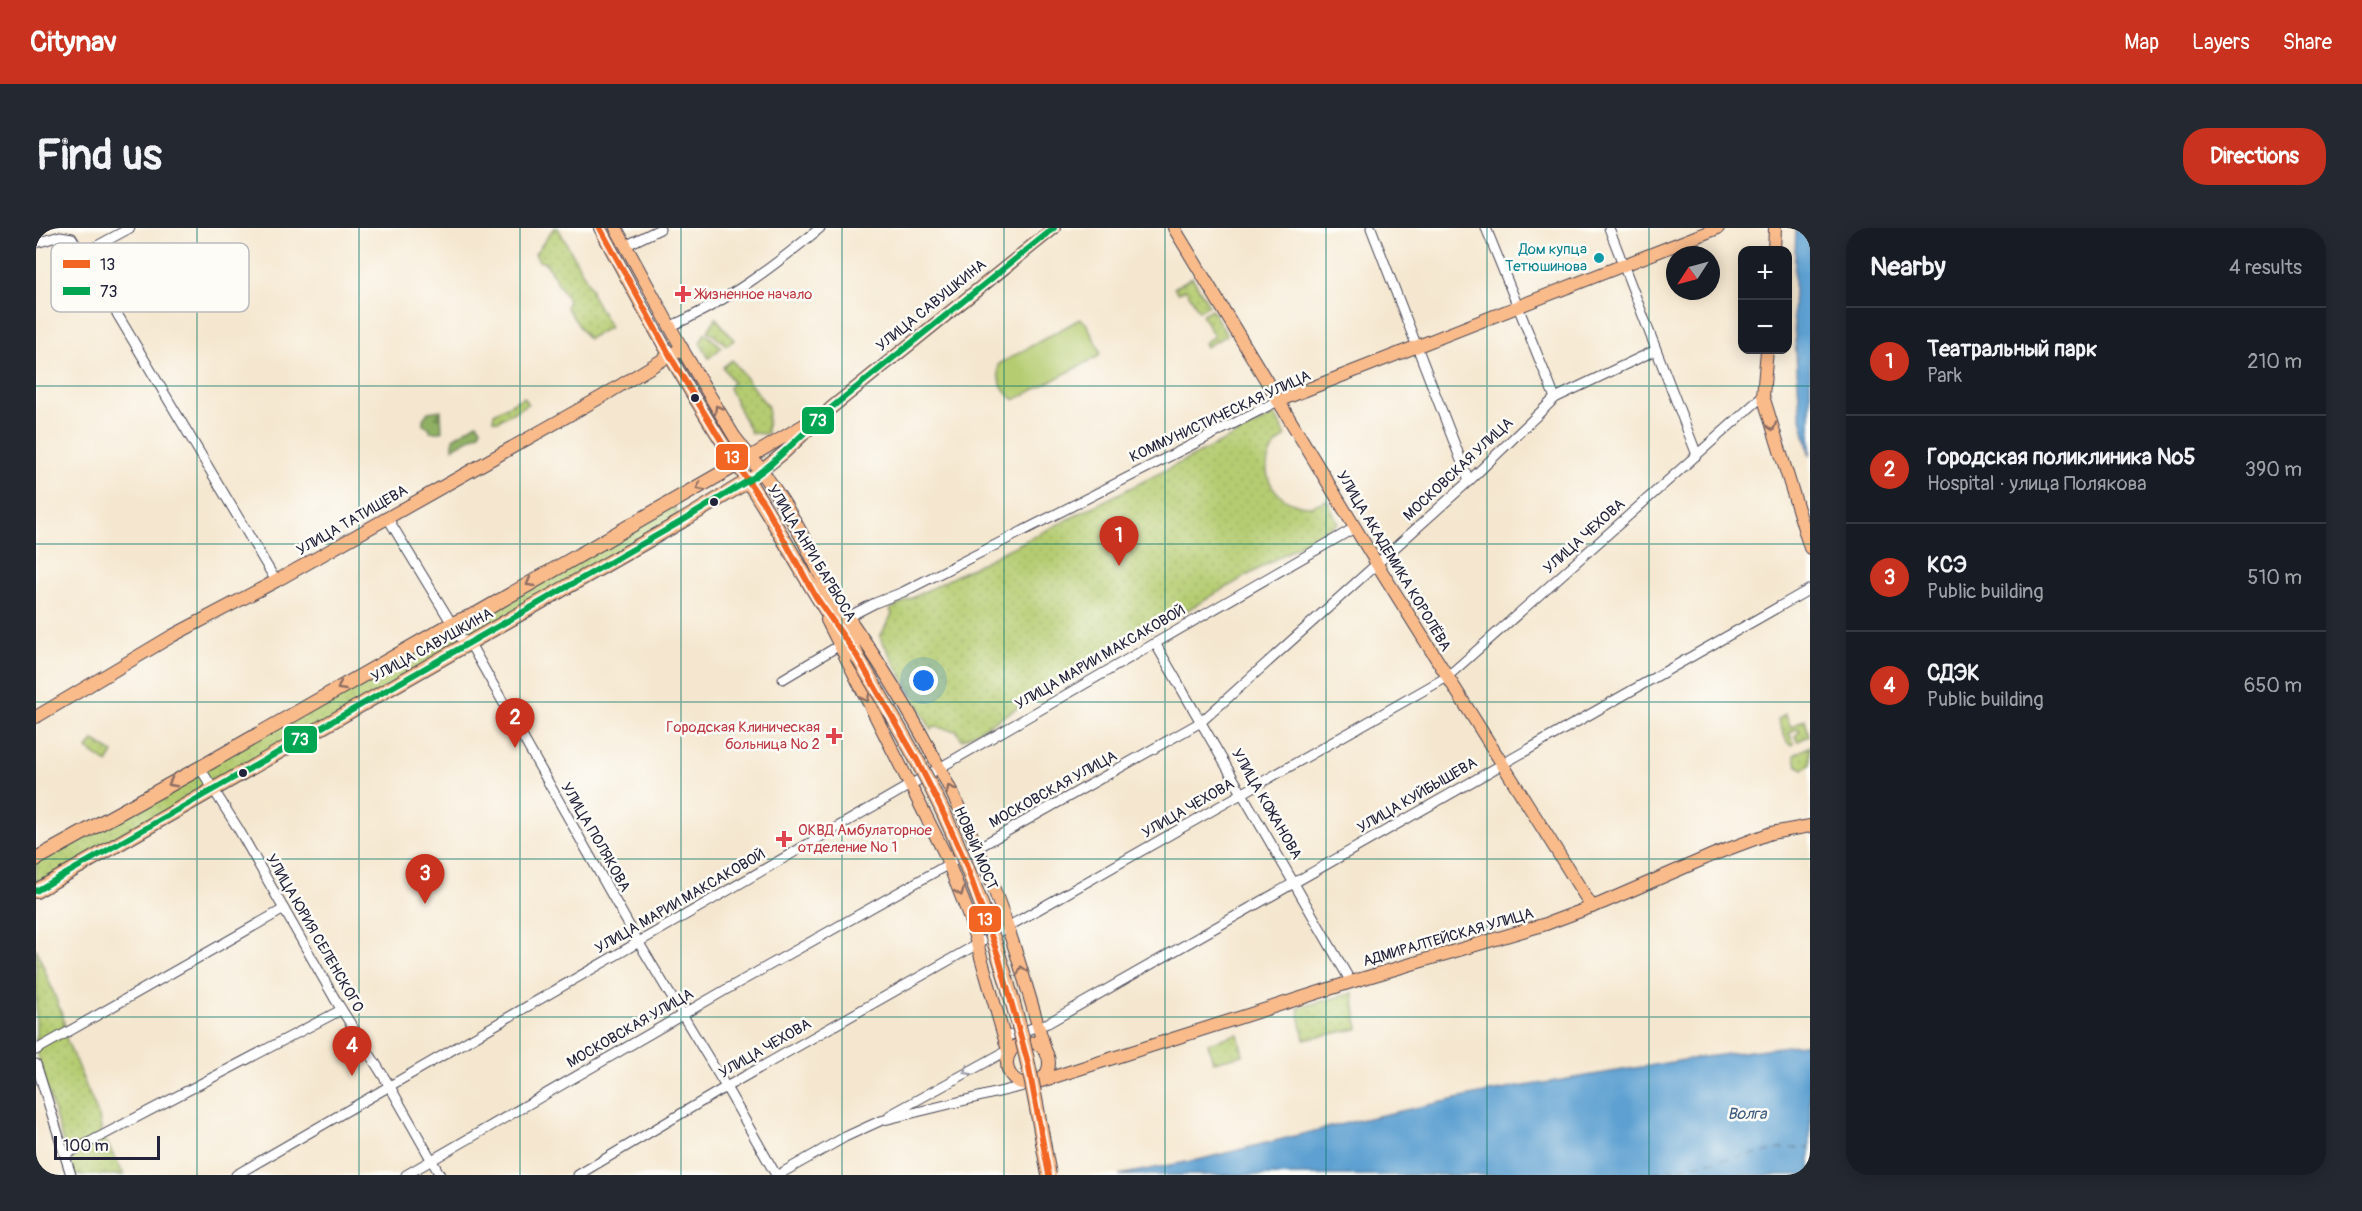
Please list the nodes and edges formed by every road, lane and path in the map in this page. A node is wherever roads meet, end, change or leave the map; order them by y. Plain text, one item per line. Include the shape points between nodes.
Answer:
1 (130, 228) edge
2 (600, 228) edge
3 (616, 228) edge
4 (820, 228) edge
5 (1054, 228) edge
6 (1174, 228) edge
7 (1371, 228) edge
8 (1486, 228) edge
9 (1609, 228) edge
10 (1718, 228) edge
11 (1774, 228) edge
12 (660, 229) edge
13 (36, 243) edge
14 (75, 243) edge
15 (102, 243) edge
16 (625, 246) junction
17 (1774, 246) edge
18 (1623, 265) junction
19 (1517, 307) junction
20 (116, 312) edge
21 (669, 327) junction
22 (1418, 346) junction
23 (682, 348) junction
24 (1656, 350) junction
25 (1767, 354) edge
26 (669, 356) junction
27 (1762, 396) junction
28 (1555, 398) junction
29 (1278, 401) junction
30 (831, 408) junction
31 (1697, 455) junction
32 (750, 458) junction
33 (737, 465) junction
34 (762, 471) junction
35 (748, 481) junction
36 (1469, 481) junction
37 (671, 502) junction
38 (387, 517) junction
39 (682, 521) junction
40 (1356, 527) junction
41 (1810, 548) edge
42 (1377, 564) junction
43 (276, 581) junction
44 (1810, 589) edge
45 (822, 593) junction
46 (848, 617) junction
47 (452, 624) junction
48 (1155, 643) junction
49 (466, 645) junction
50 (840, 645) junction
51 (857, 656) joint
52 (1448, 677) junction
53 (783, 679) dead end
54 (36, 717) edge
55 (1201, 722) junction
56 (1502, 763) junction
57 (938, 767) junction
58 (200, 768) junction
59 (911, 786) junction
60 (214, 790) junction
61 (1244, 794) junction
62 (1810, 826) edge
63 (978, 848) junction
64 (36, 859) edge
65 (949, 864) junction
66 (1294, 882) junction
67 (36, 891) edge
68 (1592, 907) junction
69 (284, 909) junction
70 (1008, 927) junction
71 (639, 944) junction
72 (978, 944) junction
73 (1351, 982) junction
74 (342, 1010) junction
75 (683, 1015) junction
76 (1038, 1027) junction
77 (1010, 1046) junction
78 (36, 1050) edge
79 (1047, 1055) junction
80 (36, 1064) edge
81 (1089, 1065) junction
82 (1035, 1083) junction
83 (389, 1085) junction
84 (726, 1087) junction
85 (880, 1120) junction
86 (65, 1155) junction
87 (431, 1160) junction
88 (71, 1175) edge
89 (236, 1175) edge
90 (406, 1175) edge
91 (440, 1175) edge
92 (578, 1175) edge
93 (777, 1175) edge
94 (1049, 1175) edge

1 - 15 street
2 - 26 main road, УЛИЦА АНРИ БАРБЮСА
3 - 16 main road, УЛИЦА АНРИ БАРБЮСА
4 - 21 street via 725,299
5 - 30 main road, УЛИЦА САВУШКИНА
6 - 29 main road, УЛИЦА АКАДЕМИКА КОРОЛЁВА
7 - 22 street
8 - 19 street
9 - 18 street
10 - 18 main road, КОММУНИСТИЧЕСКАЯ УЛИЦА
11 - 17 main road
12 - 16 street
13 - 14 street via 60,236 72,238
16 - 21 main road, УЛИЦА АНРИ БАРБЮСА
18 - 19 main road, КОММУНИСТИЧЕСКАЯ УЛИЦА
18 - 24 street
19 - 22 main road, КОММУНИСТИЧЕСКАЯ УЛИЦА
19 - 28 street
20 - 43 street
21 - 23 main road, УЛИЦА АНРИ БАРБЮСА
22 - 29 main road, КОММУНИСТИЧЕСКАЯ УЛИЦА
22 - 36 street
23 - 26 main road, УЛИЦА ТАТИЩЕВА
32 -> 23 main road, УЛИЦА АНРИ БАРБЮСА
24 - 28 street, МОСКОВСКАЯ УЛИЦА
24 - 31 street
25 - 27 main road
26 - 33 main road, УЛИЦА АНРИ БАРБЮСА
26 - 38 main road, УЛИЦА ТАТИЩЕВА
27 - 31 street, УЛИЦА ЧЕХОВА
27 -> 41 main road
28 - 36 street, МОСКОВСКАЯ УЛИЦА
29 - 40 main road, УЛИЦА АКАДЕМИКА КОРОЛЁВА
29 - 46 street, КОММУНИСТИЧЕСКАЯ УЛИЦА
30 - 32 main road, УЛИЦА САВУШКИНА
30 - 34 main road, УЛИЦА САВУШКИНА
31 - 52 street, УЛИЦА ЧЕХОВА
32 - 33 highway, УЛИЦА САВУШКИНА
32 - 34 highway, УЛИЦА АНРИ БАРБЮСА
33 - 35 main road, УЛИЦА АНРИ БАРБЮСА
33 -> 37 highway, УЛИЦА САВУШКИНА
34 - 35 main road, УЛИЦА САВУШКИНА
34 - 45 highway, УЛИЦА АНРИ БАРБЮСА via 777,492
35 - 39 highway, УЛИЦА САВУШКИНА
35 - 45 highway, УЛИЦА АНРИ БАРБЮСА
36 - 42 street, МОСКОВСКАЯ УЛИЦА
37 - 39 highway
37 -> 47 highway, УЛИЦА САВУШКИНА via 477,614
38 - 43 main road, УЛИЦА ТАТИЩЕВА
38 - 47 street, УЛИЦА ПОЛЯКОВА
39 - 49 highway, УЛИЦА САВУШКИНА
40 - 42 main road, УЛИЦА АКАДЕМИКА КОРОЛЁВА
40 - 48 street, УЛИЦА МАРИИ МАКСАКОВОЙ
42 - 52 main road, УЛИЦА АКАДЕМИКА КОРОЛЁВА
42 - 55 street, МОСКОВСКАЯ УЛИЦА
43 - 54 main road, УЛИЦА ТАТИЩЕВА via 172,636
44 - 56 street, УЛИЦА КУЙБЫШЕВА
45 - 46 main road
45 - 50 main road
45 - 51 highway, УЛИЦА АНРИ БАРБЮСА
46 - 57 main road via 903,701
47 - 49 street, УЛИЦА ПОЛЯКОВА
47 -> 58 highway, УЛИЦА САВУШКИНА
48 - 55 street, УЛИЦА КОЖАНОВА
48 - 57 street, УЛИЦА МАРИИ МАКСАКОВОЙ
49 - 60 highway, УЛИЦА САВУШКИНА
49 - 71 street, УЛИЦА ПОЛЯКОВА via 473,649
50 - 53 street
50 -> 59 main road
51 - 94 highway, НОВЫЙ МОСТ, bridge via 922,770 981,904 1028,1063
52 - 56 main road, УЛИЦА АКАДЕМИКА КОРОЛЁВА
52 - 61 street, УЛИЦА ЧЕХОВА
55 - 61 street, УЛИЦА КОЖАНОВА
55 - 63 street, МОСКОВСКАЯ УЛИЦА
56 - 66 street, УЛИЦА КУЙБЫШЕВА
56 - 68 main road, УЛИЦА АКАДЕМИКА КОРОЛЁВА
57 - 59 street, УЛИЦА МАРИИ МАКСАКОВОЙ
63 -> 57 main road
58 - 60 street, УЛИЦА ЮРИЯ СЕЛЕНСКОГО
58 -> 64 highway, УЛИЦА САВУШКИНА
59 - 65 main road
59 - 71 street, УЛИЦА МАРИИ МАКСАКОВОЙ
60 - 67 highway, УЛИЦА САВУШКИНА
60 - 69 street, УЛИЦА ЮРИЯ СЕЛЕНСКОГО
61 - 66 street, УЛИЦА КОЖАНОВА
61 - 70 street, УЛИЦА ЧЕХОВА
62 - 68 main road, АДМИРАЛТЕЙСКАЯ УЛИЦА via 1771,833
63 - 65 street, МОСКОВСКАЯ УЛИЦА
63 - 70 main road
65 -> 72 main road
65 - 75 street, МОСКОВСКАЯ УЛИЦА
66 - 73 street, УЛИЦА КОЖАНОВА
66 - 76 street, УЛИЦА КУЙБЫШЕВА
68 - 73 main road, АДМИРАЛТЕЙСКАЯ УЛИЦА
69 - 74 street, УЛИЦА ЮРИЯ СЕЛЕНСКОГО
69 - 78 street
70 - 72 street, УЛИЦА ЧЕХОВА
76 -> 70 main road
71 - 75 street, УЛИЦА ПОЛЯКОВА
71 - 83 street, УЛИЦА МАРИИ МАКСАКОВОЙ
72 - 77 main road
72 - 84 street, УЛИЦА ЧЕХОВА
73 - 81 main road, АДМИРАЛТЕЙСКАЯ УЛИЦА
74 - 83 street, УЛИЦА ЮРИЯ СЕЛЕНСКОГО
74 - 86 street
75 - 84 street, УЛИЦА ПОЛЯКОВА
75 - 87 street, МОСКОВСКАЯ УЛИЦА
76 - 77 street, УЛИЦА КУЙБЫШЕВА
76 - 79 main road
77 - 79 main road via 1033,1043
77 - 82 main road via 1010,1073 1019,1082
77 -> 85 street
79 - 81 main road via 1060,1066
79 - 82 main road via 1047,1071
80 - 86 street
81 - 82 main road, АДМИРАЛТЕЙСКАЯ УЛИЦА
82 - 85 street
83 - 87 street, УЛИЦА ЮРИЯ СЕЛЕНСКОГО
83 - 89 street, УЛИЦА МАРИИ МАКСАКОВОЙ
84 - 92 street, УЛИЦА ЧЕХОВА
84 - 93 street, УЛИЦА ПОЛЯКОВА
85 - 93 street
86 - 88 street
87 - 90 street, МОСКОВСКАЯ УЛИЦА
87 - 91 street, УЛИЦА ЮРИЯ СЕЛЕНСКОГО

